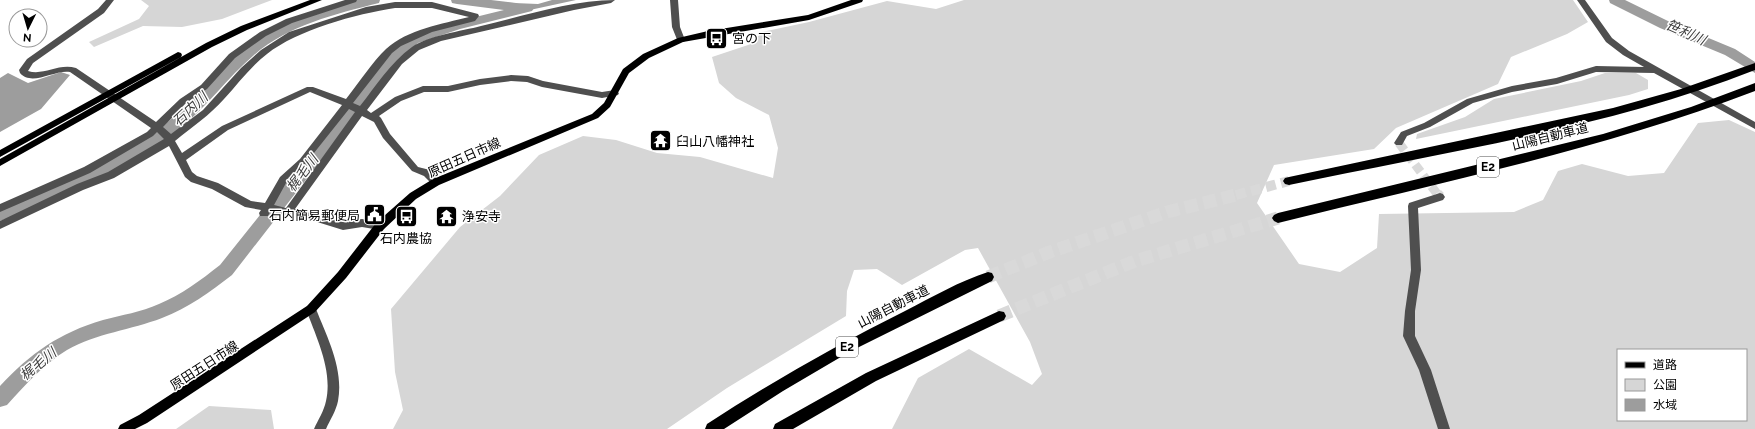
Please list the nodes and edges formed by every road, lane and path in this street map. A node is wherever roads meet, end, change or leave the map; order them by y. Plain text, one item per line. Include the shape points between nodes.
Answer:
1 (110, 0) edge
2 (298, 0) edge
3 (318, 0) edge
4 (353, 0) edge
5 (611, 0) edge
6 (674, 0) edge
7 (859, 0) edge
8 (1581, 0) edge
9 (284, 24) junction
10 (441, 27) junction
11 (292, 34) junction
12 (444, 38) junction
13 (681, 40) junction
14 (1755, 66) edge
15 (1656, 70) junction
16 (1755, 87) edge
17 (615, 93) junction
18 (112, 96) junction
19 (348, 105) junction
20 (360, 111) junction
21 (373, 116) junction
22 (1755, 126) edge
23 (159, 128) junction
24 (170, 139) junction
25 (1399, 144) dead end
26 (0, 154) edge
27 (181, 159) junction
28 (0, 163) edge
29 (1289, 181) tunnel mouth
30 (436, 182) junction
31 (1440, 196) dead end
32 (0, 208) edge
33 (266, 210) junction
34 (286, 212) junction
35 (1278, 218) tunnel mouth
36 (0, 225) edge
37 (380, 226) junction
38 (988, 277) tunnel mouth
39 (311, 309) junction
40 (999, 316) tunnel mouth
41 (124, 429) edge
42 (320, 429) edge
43 (712, 429) edge
44 (780, 429) edge
45 (1444, 429) edge

1 - 18 street via 101,11 30,61 23,70 24,73 35,76 69,68
2 - 18 main road via 240,23
3 - 18 main road via 237,32
4 - 9 street
5 - 12 street
6 - 13 street via 676,27
7 - 13 main road, 原田五日市線 via 809,17
8 - 15 street via 1609,40
9 - 11 street
9 - 23 street via 263,34 232,56 204,87 173,110
10 - 11 street via 475,16 432,5 395,5 362,11
10 - 12 street
10 - 19 street via 412,36 389,50
11 - 24 street via 264,52 206,112
12 - 20 street via 424,45 404,57
13 - 17 main road, 原田五日市線 via 633,64 626,71
14 - 29 highway, 山陽自動車道 / E2 via 1711,84 1640,104 1533,130
15 - 22 street
15 - 25 street via 1596,69 1557,81 1470,101 1427,125 1404,134
16 - 35 highway, 山陽自動車道 / E2 via 1696,110 1552,152
17 - 21 street via 602,95 528,79 510,78 448,89 422,88 398,99
17 - 30 main road, 原田五日市線 via 595,116
18 - 23 street
18 - 26 main road
18 - 28 main road
19 - 20 street
19 - 27 street via 310,89 225,128
19 - 33 street via 300,164 283,180
20 - 21 street
20 - 34 street
21 - 30 street via 378,120 386,136 415,169 427,173
23 - 24 street
23 - 32 street via 87,170
24 - 27 street
24 - 36 street via 118,172
27 - 33 street via 184,170 194,179
30 - 37 main road, 原田五日市線 via 413,196
31 - 45 street via 1413,206 1416,270 1409,336 1425,370
33 - 34 street
34 - 37 street via 343,226 362,223
37 - 39 main road, 原田五日市線 via 342,276
38 - 43 highway, 山陽自動車道 / E2 via 870,334 808,368
39 - 41 main road, 原田五日市線 via 149,416
39 - 42 street via 334,384 332,400
40 - 44 highway via 871,377

